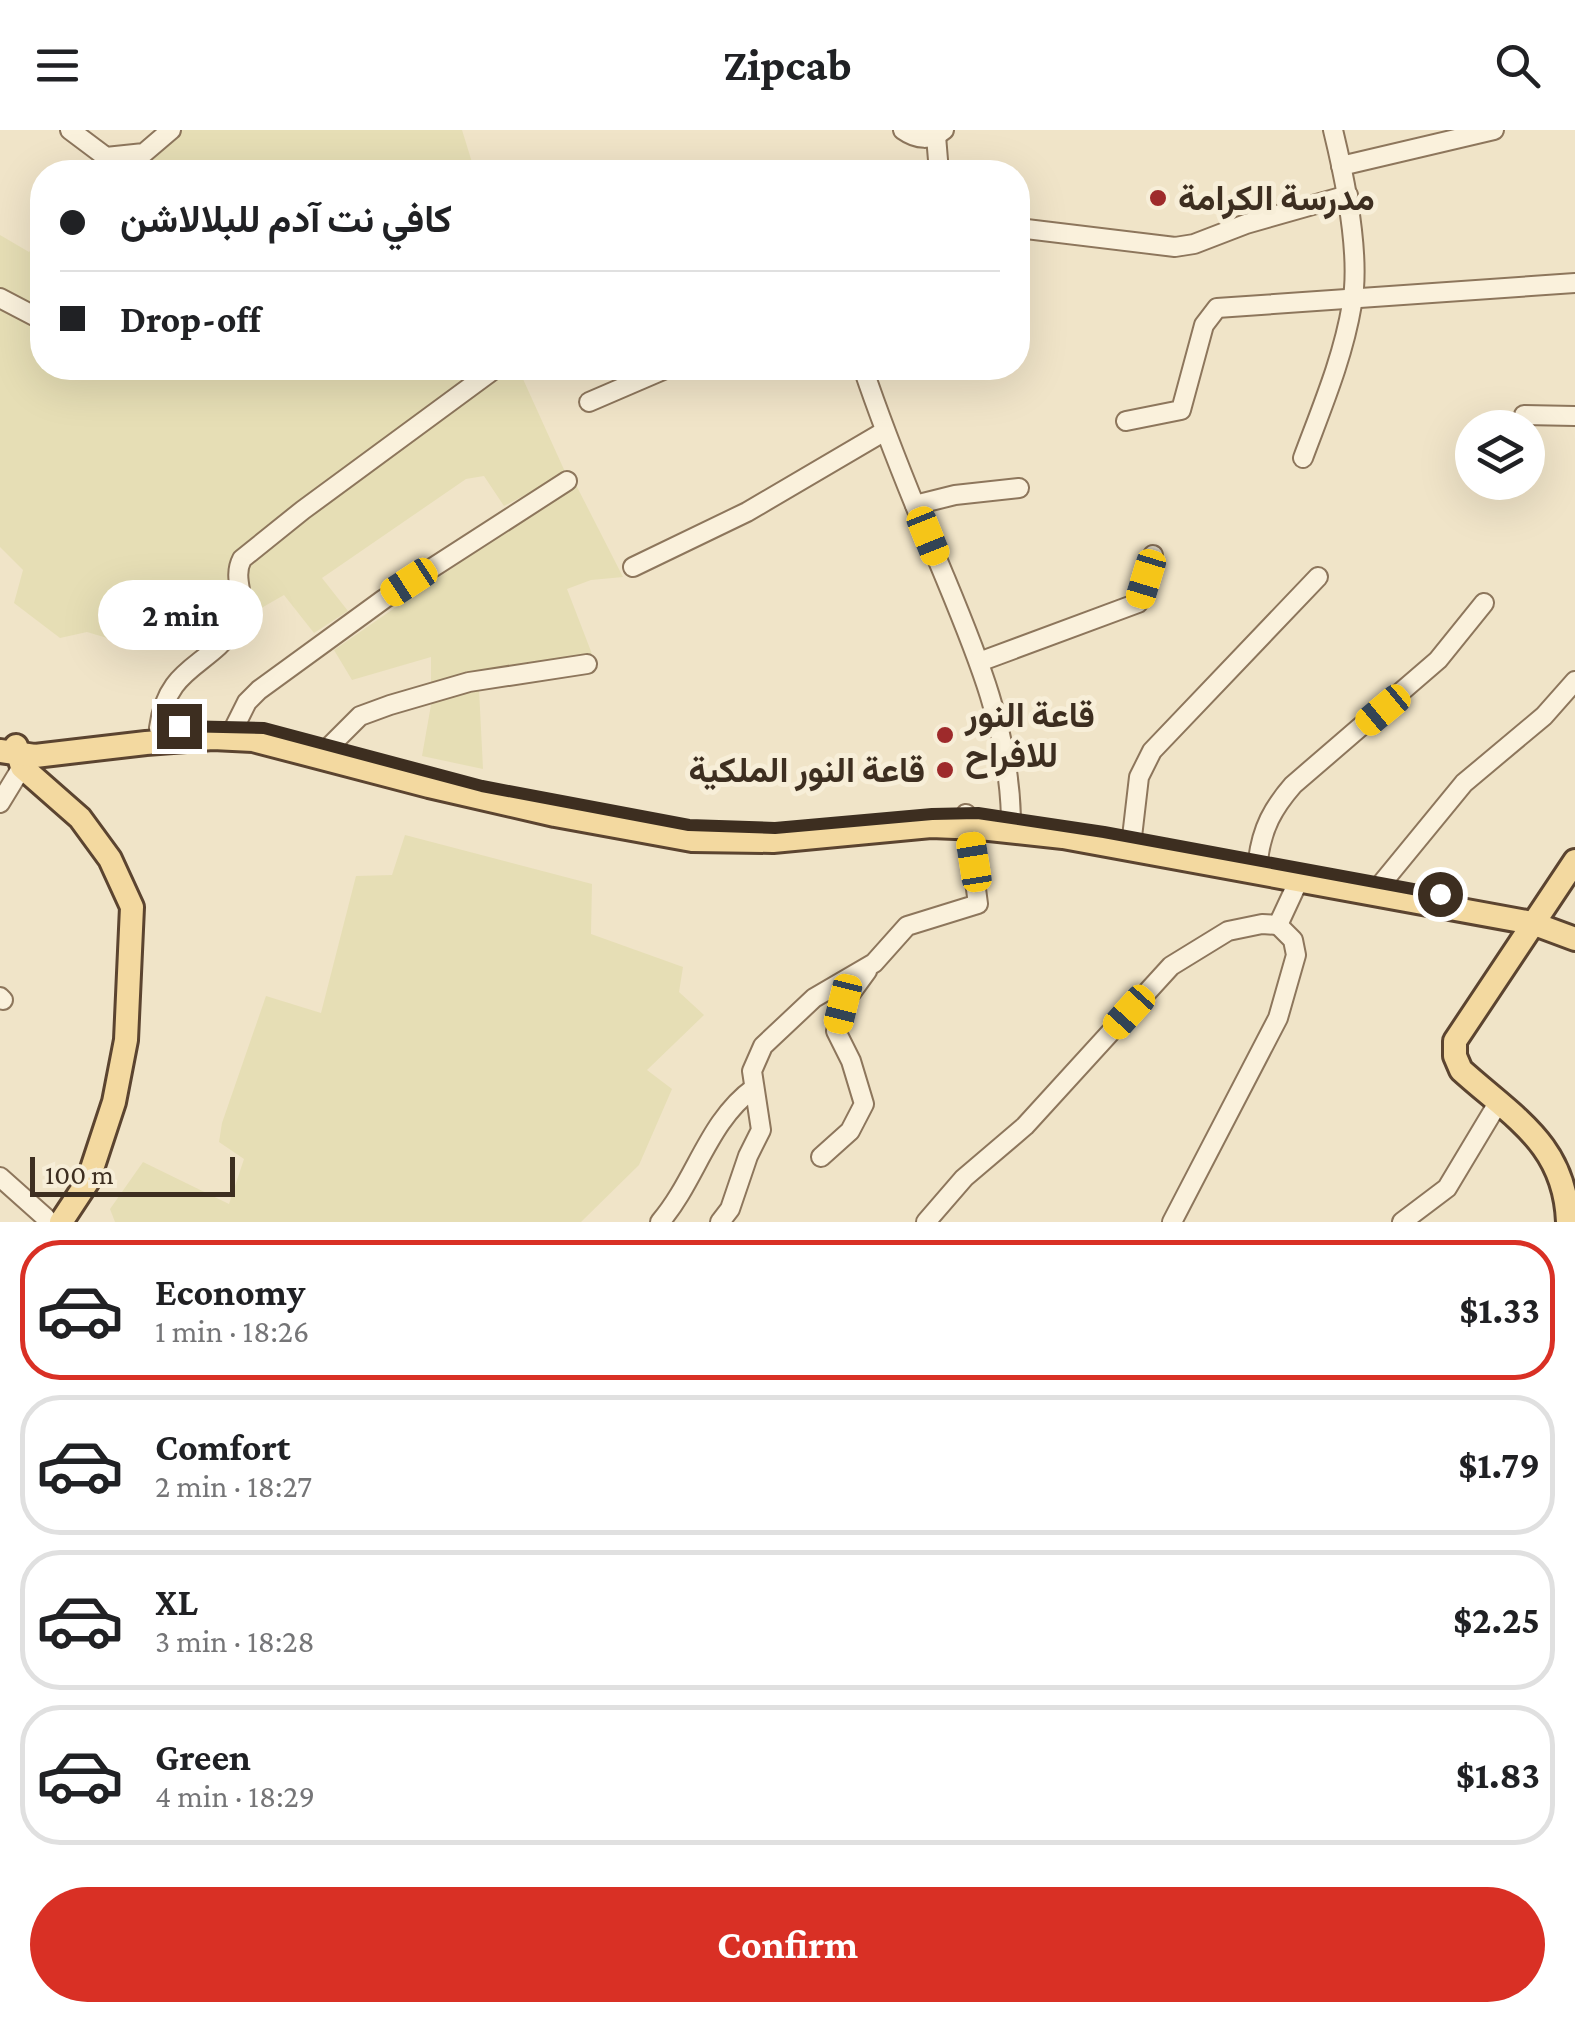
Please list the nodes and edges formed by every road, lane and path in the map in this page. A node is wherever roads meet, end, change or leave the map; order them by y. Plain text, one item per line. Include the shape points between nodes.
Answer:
1 (70, 130) edge
2 (172, 130) edge
3 (903, 130) edge
4 (1332, 130) edge
5 (1494, 130) edge
6 (940, 133) edge
7 (939, 160) edge
8 (1342, 166) junction
9 (1348, 195) junction
10 (1030, 229) edge
11 (1575, 283) edge
12 (0, 298) edge
13 (1354, 300) junction
14 (30, 314) edge
15 (480, 380) edge
16 (640, 380) edge
17 (867, 380) edge
18 (589, 402) dead end
19 (1545, 415) edge
20 (1575, 416) edge
21 (1126, 421) dead end
22 (885, 431) junction
23 (1303, 458) dead end
24 (567, 480) dead end
25 (1019, 488) dead end
26 (915, 505) junction
27 (1153, 555) dead end
28 (633, 567) dead end
29 (1318, 578) dead end
30 (1484, 603) dead end
31 (980, 662) junction
32 (587, 664) dead end
33 (1575, 681) edge
34 (236, 726) junction
35 (159, 728) junction
36 (330, 745) junction
37 (11, 750) edge
38 (0, 803) edge
39 (1011, 818) junction
40 (967, 821) junction
41 (1132, 837) junction
42 (1258, 860) junction
43 (1575, 861) edge
44 (1298, 882) junction
45 (1382, 883) junction
46 (1536, 917) junction
47 (1575, 923) edge
48 (1278, 925) junction
49 (1575, 939) edge
50 (874, 963) junction
51 (754, 1088) junction
52 (1498, 1104) junction
53 (821, 1157) dead end
54 (0, 1177) edge
55 (50, 1221) edge
56 (660, 1222) edge
57 (720, 1222) edge
58 (926, 1222) edge
59 (1172, 1222) edge
60 (1402, 1222) edge
61 (1568, 1222) edge

1 - 2 street via 106,157 144,152
3 - 6 street via 917,137
4 - 8 street
5 - 8 street
6 - 7 street
8 - 9 street
9 - 10 street via 1175,247
9 - 13 street
11 - 13 street
12 - 14 street
13 - 21 street via 1217,308 1204,325 1181,410
13 - 23 street
15 - 35 street via 242,560 237,570 244,611 168,692
16 - 18 street
17 - 22 street
19 - 20 street
22 - 26 street
22 - 28 street via 748,512
24 - 34 street via 259,690
25 - 26 street
26 - 31 street
27 - 31 street via 1138,603
29 - 41 street via 1152,750 1139,777
30 - 42 street via 1438,660 1284,796 1266,824
31 - 39 street via 1007,755
32 - 36 street via 469,682 390,706 360,716
33 - 45 street via 1544,716 1464,782
34 - 35 main road
34 - 36 main road
35 - 37 main road
36 - 40 main road via 482,786 689,825
37 - 38 street
37 - 40 main road via 63,755 146,743 253,740 429,786 692,840 773,841
37 - 55 main road via 80,818 110,859 132,907 126,1040 114,1102 88,1182
39 - 40 main road
39 - 41 main road
40 - 44 main road
40 - 50 street via 978,904 908,926
41 - 42 main road
42 - 45 main road
43 - 46 main road
44 - 46 main road
44 - 48 street
45 - 46 main road
46 - 47 main road
46 - 49 main road
46 - 52 main road via 1455,1041 1461,1070
48 - 58 street via 1228,930 1171,966 1025,1126 964,1178
48 - 59 street via 1293,940 1296,955 1278,1018
50 - 51 street via 814,998 776,1032 757,1057
50 - 53 street via 843,1004 836,1031 864,1104 850,1132
51 - 56 street via 722,1120
51 - 57 street via 762,1130
52 - 60 street via 1446,1188
52 - 61 main road via 1557,1164
54 - 55 street

